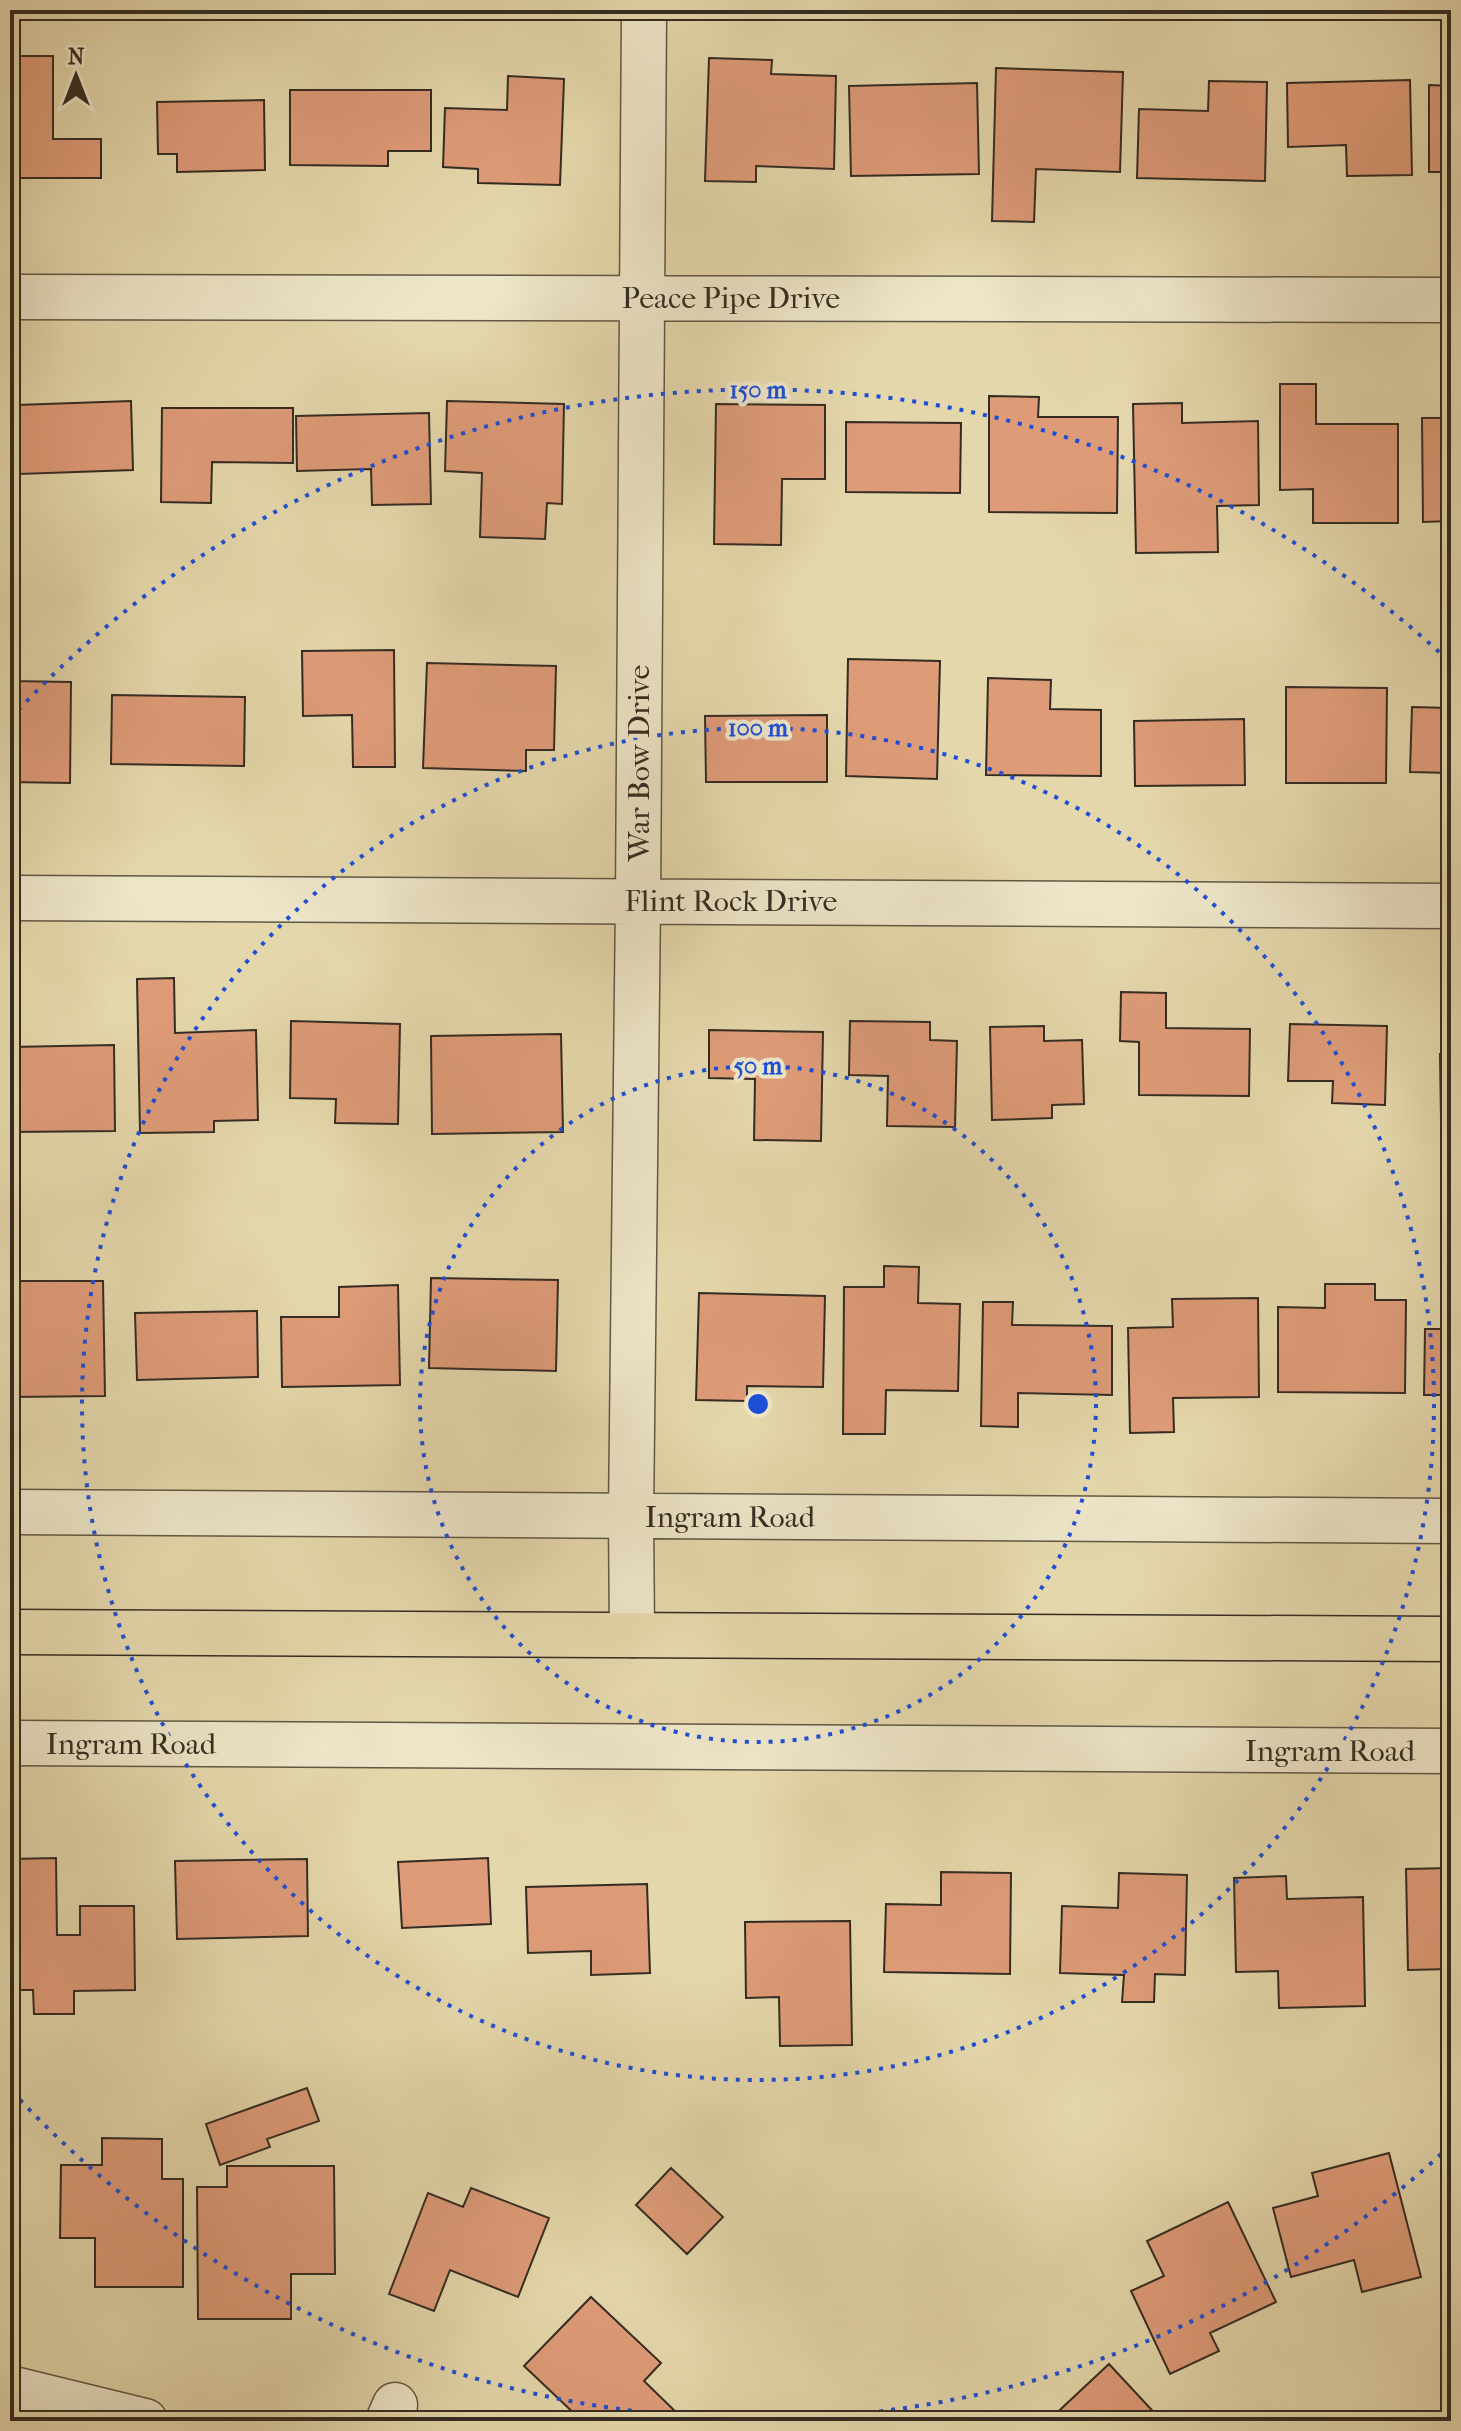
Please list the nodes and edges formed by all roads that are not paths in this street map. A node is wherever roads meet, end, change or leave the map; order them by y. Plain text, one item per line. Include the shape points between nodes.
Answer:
1 (644, 10) edge
2 (10, 297) edge
3 (642, 298) junction
4 (1451, 300) edge
5 (10, 898) edge
6 (638, 901) junction
7 (1451, 906) edge
8 (10, 1512) edge
9 (631, 1516) junction
10 (1451, 1521) edge
11 (10, 1632) edge
12 (632, 1635) junction
13 (1451, 1639) edge
14 (10, 1743) edge
15 (1451, 1751) edge
16 (10, 2388) edge
17 (145, 2421) edge

1 - 3 street, War Bow Drive
2 - 3 street, Peace Pipe Drive
3 - 4 street, Peace Pipe Drive
3 - 6 street, War Bow Drive
5 - 6 street, Flint Rock Drive
6 - 7 street, Flint Rock Drive
6 - 9 street, War Bow Drive
8 - 9 street, Ingram Road
9 - 10 street, Ingram Road
9 - 12 street, War Bow Drive
11 - 12 main road
12 - 13 main road
14 - 15 street, Ingram Road
16 - 17 street

